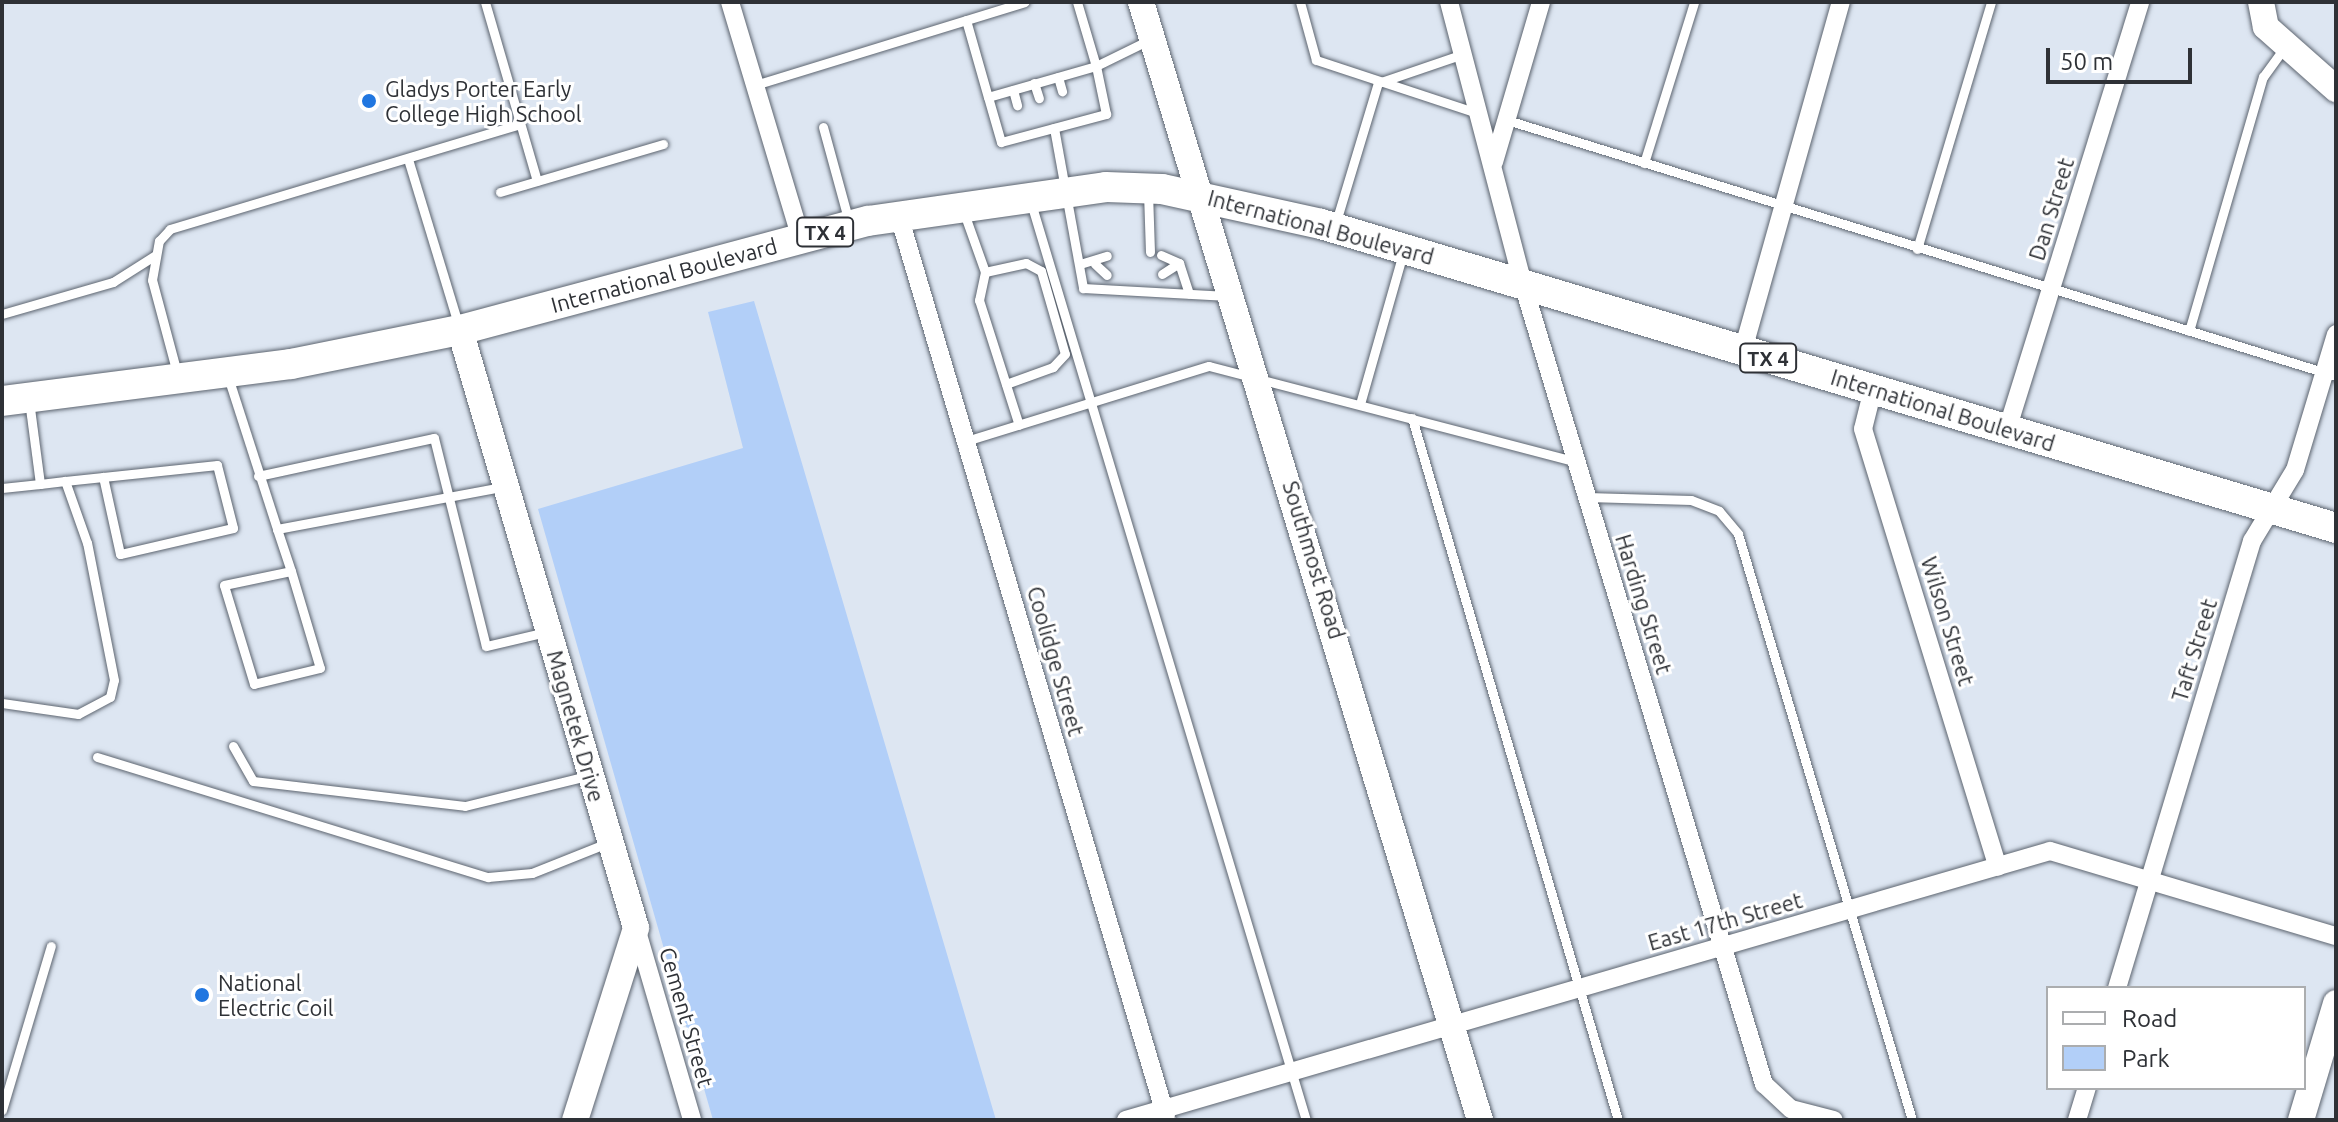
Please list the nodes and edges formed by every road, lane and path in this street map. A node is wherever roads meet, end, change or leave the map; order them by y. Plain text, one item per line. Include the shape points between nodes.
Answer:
1 (485, 2) edge
2 (730, 2) edge
3 (1025, 2) edge
4 (1077, 2) edge
5 (1141, 2) edge
6 (1300, 2) edge
7 (1449, 2) edge
8 (1541, 2) edge
9 (1694, 2) edge
10 (1841, 2) edge
11 (1991, 2) edge
12 (2140, 2) edge
13 (2261, 2) edge
14 (966, 20) junction
15 (1152, 38) junction
16 (2286, 45) junction
17 (1463, 54) junction
18 (1096, 66) junction
19 (1058, 77) junction
20 (1034, 83) junction
21 (1378, 83) junction
22 (755, 85) junction
23 (2336, 89) edge
24 (1013, 90) junction
25 (1062, 91) dead end
26 (988, 97) junction
27 (1039, 98) dead end
28 (1017, 105) dead end
29 (1480, 114) junction
30 (1507, 120) junction
31 (520, 124) junction
32 (1049, 126) junction
33 (823, 127) dead end
34 (663, 144) dead end
35 (408, 159) junction
36 (1494, 162) junction
37 (1644, 163) junction
38 (537, 181) junction
39 (1148, 188) junction
40 (1071, 191) junction
41 (500, 192) dead end
42 (1198, 193) junction
43 (1029, 196) junction
44 (962, 206) junction
45 (1783, 208) junction
46 (899, 216) junction
47 (850, 226) junction
48 (1334, 228) junction
49 (801, 238) junction
50 (1404, 249) junction
51 (1917, 249) junction
52 (1150, 252) dead end
53 (1161, 255) dead end
54 (154, 256) junction
55 (1107, 256) dead end
56 (1179, 263) junction
57 (1080, 264) junction
58 (1095, 264) junction
59 (1046, 269) junction
60 (985, 272) junction
61 (1162, 274) dead end
62 (1107, 275) dead end
63 (1523, 284) junction
64 (2051, 290) junction
65 (1189, 293) junction
66 (1231, 296) junction
67 (2, 314) edge
68 (460, 330) junction
69 (2189, 331) junction
70 (2336, 334) edge
71 (1743, 350) junction
72 (226, 373) junction
73 (2330, 374) edge
74 (1257, 376) junction
75 (179, 380) junction
76 (1006, 384) junction
77 (1873, 389) junction
78 (15, 400) edge
79 (1092, 402) junction
80 (1360, 404) junction
81 (1412, 418) junction
82 (1019, 425) junction
83 (2007, 430) junction
84 (966, 441) junction
85 (1577, 462) junction
86 (258, 476) junction
87 (103, 477) junction
88 (65, 481) junction
89 (40, 484) junction
90 (505, 486) junction
91 (2, 488) edge
92 (447, 496) junction
93 (1587, 497) junction
94 (2269, 508) junction
95 (2336, 528) edge
96 (277, 529) junction
97 (291, 571) junction
98 (548, 631) junction
99 (2, 703) edge
100 (233, 746) dead end
101 (97, 757) dead end
102 (591, 775) junction
103 (610, 842) junction
104 (1998, 867) junction
105 (2150, 880) junction
106 (1849, 910) junction
107 (636, 928) junction
108 (2336, 936) edge
109 (51, 946) dead end
110 (1723, 947) junction
111 (2118, 986) edge
112 (1579, 989) junction
113 (2336, 1003) edge
114 (1451, 1027) junction
115 (1291, 1072) junction
116 (2086, 1090) edge
117 (2, 1110) edge
118 (1165, 1114) edge
119 (575, 1120) edge
120 (692, 1120) edge
121 (1126, 1120) edge
122 (1306, 1120) edge
123 (1480, 1120) edge
124 (1618, 1120) edge
125 (1834, 1120) edge
126 (1912, 1120) edge
127 (2077, 1120) edge
128 (2301, 1120) edge

1 - 31 lane
2 - 22 street
3 - 14 lane
4 - 18 lane
5 - 15 street, Southmost Road
6 - 21 lane via 1316,60
7 - 17 street, Harding Street
8 - 30 street
9 - 37 lane
10 - 45 street
11 - 51 lane
12 - 64 street, Dan Street
13 - 16 street via 2266,27
14 - 22 lane
14 - 26 lane
15 - 18 lane
15 - 42 street, Southmost Road
16 - 23 street
16 - 69 lane via 2263,77
17 - 21 lane
17 - 29 street, Harding Street
18 - 19 lane
18 - 32 lane via 1106,114
19 - 20 lane
19 - 25 lane
20 - 24 lane
20 - 27 lane
21 - 29 lane
21 - 48 lane
22 - 49 street
24 - 26 lane
24 - 28 lane
26 - 32 lane via 1001,142
29 - 36 street, Harding Street
30 - 36 street
30 - 37 lane
31 - 35 lane
31 - 38 lane
32 - 40 lane
33 - 47 lane
34 - 38 lane
35 - 54 lane via 170,229
35 - 68 lane
36 - 63 street, Harding Street
37 - 45 lane
38 - 41 lane
39 - 40 main road, International Boulevard / TX 4
39 - 42 main road, International Boulevard / TX 4
39 - 52 lane
40 - 43 main road, International Boulevard / TX 4
40 - 57 lane
42 - 48 main road, International Boulevard / TX 4
42 - 66 street, Southmost Road
43 - 44 main road, International Boulevard / TX 4
43 - 59 lane
44 - 46 main road, International Boulevard / TX 4
44 - 60 lane
45 - 51 lane
45 - 71 street
46 - 47 main road, International Boulevard / TX 4
46 - 84 street, Coolidge Street
47 - 49 main road, International Boulevard / TX 4
48 - 50 main road, International Boulevard / TX 4
49 - 68 main road, International Boulevard / TX 4
50 - 63 main road, International Boulevard / TX 4
50 - 80 lane
51 - 64 lane
53 - 56 lane
54 - 67 lane via 113,282
54 - 75 lane via 154,291
55 - 58 lane
56 - 61 lane
56 - 65 lane
57 - 58 lane
57 - 65 lane via 1083,288
58 - 62 lane
59 - 60 lane via 1026,263
59 - 76 lane via 1065,354 1053,367
59 - 79 lane
60 - 76 lane via 979,300
63 - 71 main road, International Boulevard / TX 4
63 - 85 street, Harding Street
64 - 69 lane
64 - 83 street, Dan Street
65 - 66 lane
66 - 74 street, Southmost Road
68 - 72 main road, International Boulevard / TX 4
68 - 90 street, Magnetek Drive
69 - 73 lane
70 - 73 street, Taft Street
71 - 77 main road, International Boulevard / TX 4
72 - 75 main road, International Boulevard / TX 4
72 - 86 lane
73 - 94 street, Taft Street via 2295,470
74 - 79 lane via 1209,366
74 - 80 lane
74 - 114 street, Southmost Road
75 - 78 main road, International Boulevard / TX 4
76 - 82 lane
77 - 83 main road, International Boulevard / TX 4
77 - 104 street, Wilson Street via 1863,429
78 - 89 lane
79 - 82 lane
79 - 115 lane
80 - 81 lane
81 - 85 lane
81 - 112 lane
82 - 84 lane
83 - 94 main road, International Boulevard / TX 4
84 - 118 street, Coolidge Street
85 - 93 street, Harding Street
86 - 92 lane via 434,438
86 - 96 lane
87 - 87 lane via 217,465 233,528 120,554
87 - 88 lane
88 - 89 lane
88 - 99 lane via 90,558 114,680 110,697 78,714
89 - 91 lane
90 - 92 lane
90 - 98 street, Magnetek Drive
92 - 96 lane
92 - 98 lane via 486,646
93 - 106 lane via 1691,500 1719,511 1738,534
93 - 110 street, Harding Street
94 - 95 main road, International Boulevard / TX 4
94 - 105 street, Taft Street via 2252,541
96 - 97 lane
97 - 97 lane via 320,668 254,684 224,585
98 - 102 street, Magnetek Drive
100 - 102 lane via 253,781 465,806
101 - 103 lane via 488,877 532,873
102 - 103 street, Magnetek Drive
103 - 107 street, Magnetek Drive
104 - 105 street, East 17th Street via 2050,851
104 - 106 street, East 17th Street
105 - 108 street, East 17th Street
105 - 111 street, Taft Street
106 - 110 street, East 17th Street
106 - 126 lane
107 - 119 street
107 - 120 street, Cement Street
109 - 117 lane
110 - 112 street, East 17th Street
110 - 125 street, Harding Street via 1764,1084 1791,1109
112 - 114 street, East 17th Street
112 - 124 lane
113 - 128 street
114 - 115 street, East 17th Street
114 - 123 street, Southmost Road
115 - 118 street, East 17th Street
115 - 122 lane
116 - 127 street
118 - 121 street, East 17th Street

